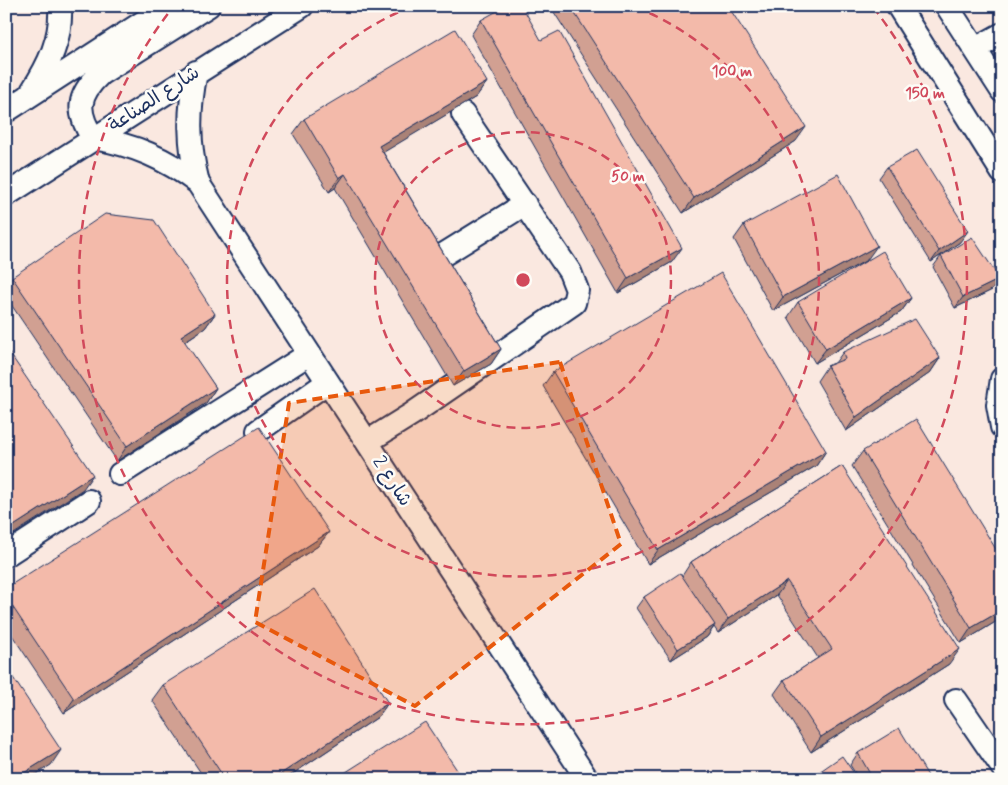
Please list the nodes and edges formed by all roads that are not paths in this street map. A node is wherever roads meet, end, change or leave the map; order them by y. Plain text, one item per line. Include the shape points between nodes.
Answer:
1 (60, 6) edge
2 (168, 6) edge
3 (208, 6) edge
4 (302, 6) edge
5 (898, 6) edge
6 (947, 6) edge
7 (1002, 34) edge
8 (975, 49) junction
9 (196, 72) junction
10 (1002, 91) edge
11 (29, 97) junction
12 (6, 111) edge
13 (463, 114) edge
14 (93, 138) junction
15 (1002, 172) edge
16 (198, 182) junction
17 (6, 194) edge
18 (525, 204) junction
19 (433, 299) edge
20 (310, 354) junction
21 (1002, 379) edge
22 (328, 382) junction
23 (1002, 426) edge
24 (258, 431) edge
25 (367, 442) junction
26 (120, 474) dead end
27 (89, 501) dead end
28 (6, 555) edge
29 (956, 700) dead end
30 (1002, 767) edge
31 (587, 779) edge

1 - 11 street via 61,20 55,50
2 - 11 street
3 - 14 street via 100,74 87,87 82,112
4 - 9 street, شارع الصناعة
5 - 15 street
6 - 8 street
7 - 8 street
8 - 10 street
9 - 14 street, شارع الصناعة
9 - 16 street, شارع 2 via 189,127 191,155
11 - 12 street
13 - 18 street
14 - 16 street, شارع 2 via 149,152
14 - 17 street, شارع الصناعة
16 - 20 street, شارع 2
18 - 19 street via 438,258 429,286
18 - 25 street via 570,272 577,290 574,303 478,357
20 - 22 street, شارع 2
20 - 26 street
21 - 23 street via 998,405
22 - 24 street
22 - 25 street, شارع 2
25 - 31 street, شارع 2
27 - 28 street
29 - 30 street

